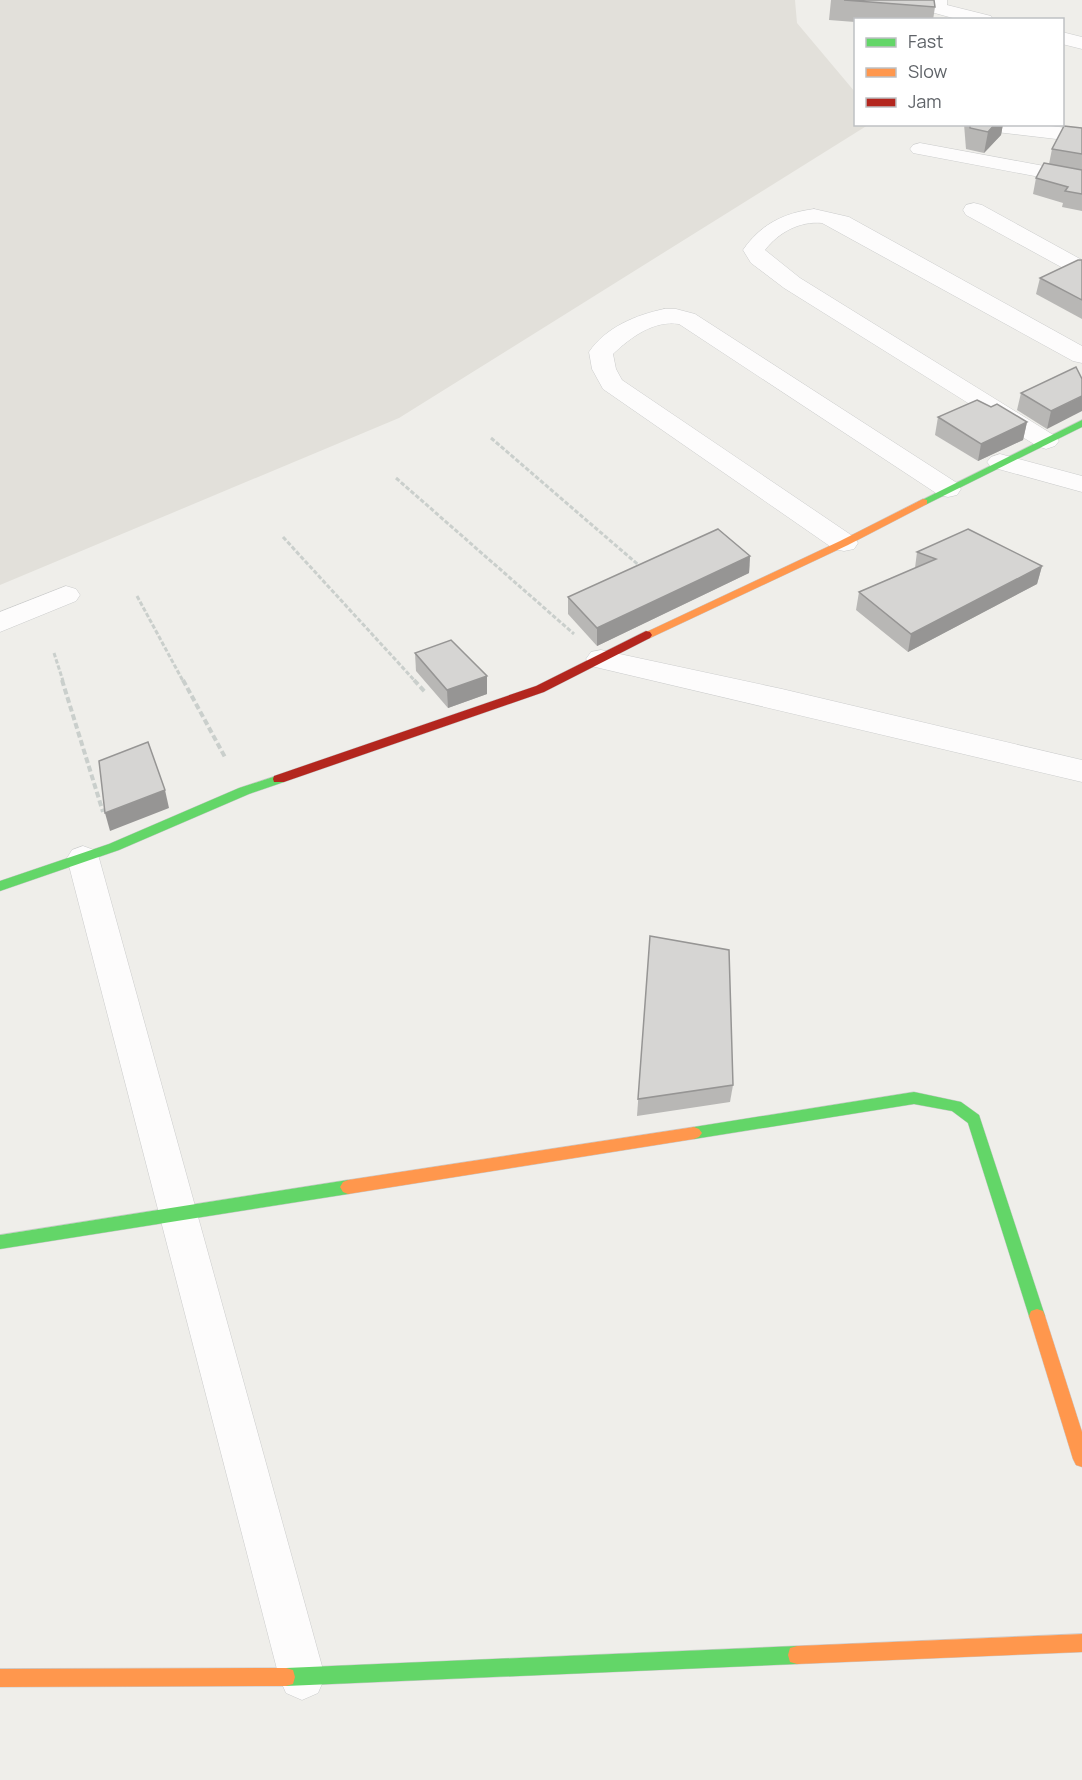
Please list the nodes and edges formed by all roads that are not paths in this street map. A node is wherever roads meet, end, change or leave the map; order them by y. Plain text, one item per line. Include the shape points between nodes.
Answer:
1 (938, 9) edge
2 (976, 18) edge
3 (1064, 38) edge
4 (1082, 43) edge
5 (995, 126) edge
6 (1082, 136) edge
7 (920, 148) dead end
8 (1082, 179) edge
9 (974, 210) dead end
10 (1082, 269) edge
11 (1082, 356) edge
12 (1082, 423) edge
13 (1046, 441) junction
14 (1000, 462) junction
15 (1082, 484) edge
16 (948, 489) junction
17 (844, 543) junction
18 (66, 595) dead end
19 (0, 623) edge
20 (601, 659) junction
21 (1082, 771) edge
22 (98, 852) junction
23 (0, 886) edge
24 (177, 1212) junction
25 (0, 1242) edge
26 (1082, 1459) edge
27 (1082, 1643) edge
28 (302, 1677) junction
29 (0, 1678) edge

1 - 2 street
3 - 4 street
5 - 6 street
7 - 8 street
9 - 10 street
11 - 13 street via 842,222 822,216 791,222 767,234 754,250 792,283
12 - 13 street
13 - 14 street
14 - 15 street
14 - 16 street
16 - 17 street
16 - 17 street via 676,314 663,315 617,336 601,352 612,384
17 - 20 street via 692,612
18 - 19 street
20 - 21 street via 715,682
20 - 22 street via 540,689 244,791
22 - 23 street
22 - 24 street
24 - 25 street
24 - 26 street via 914,1098 956,1106 974,1119
24 - 28 street
27 - 28 street
28 - 29 street

